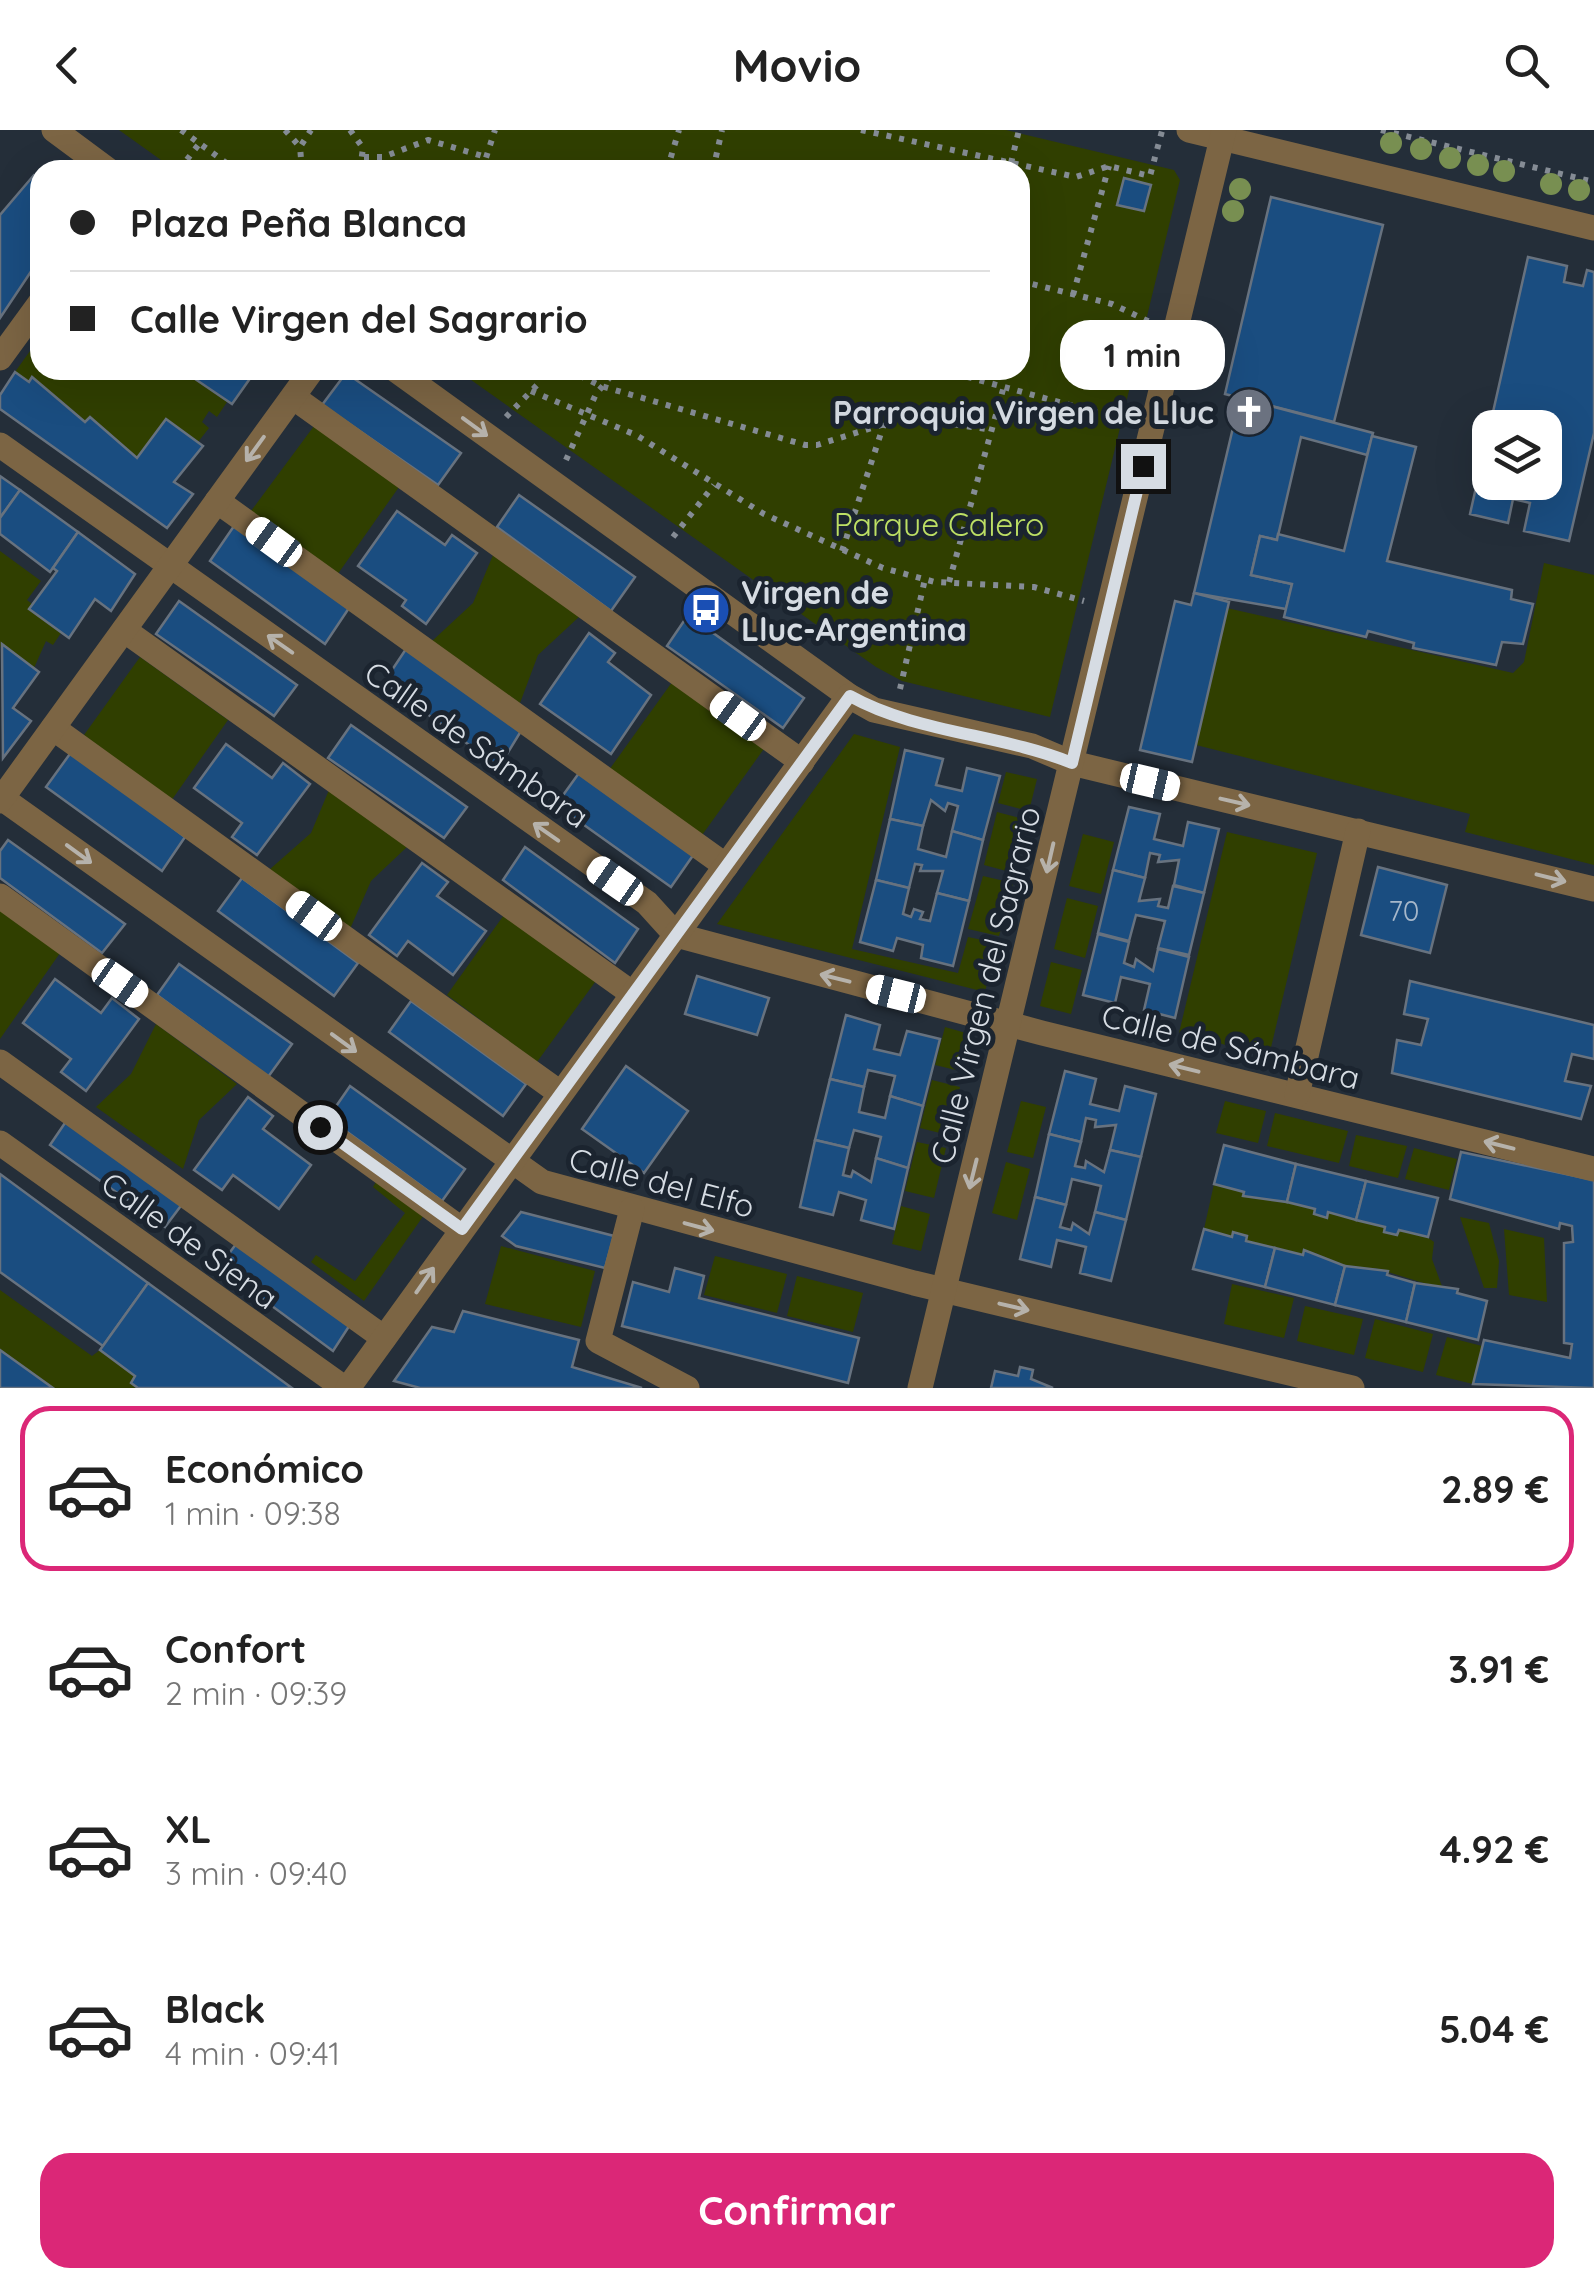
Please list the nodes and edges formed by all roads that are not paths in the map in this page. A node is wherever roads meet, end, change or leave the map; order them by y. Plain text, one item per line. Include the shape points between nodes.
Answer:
1 (54, 130) edge
2 (1189, 130) edge
3 (1224, 134) edge
4 (94, 160) edge
5 (1594, 228) edge
6 (30, 317) edge
7 (0, 358) edge
8 (305, 380) edge
9 (410, 380) edge
10 (293, 396) junction
11 (0, 445) edge
12 (217, 501) junction
13 (170, 567) junction
14 (124, 630) junction
15 (850, 696) junction
16 (53, 728) junction
17 (802, 762) junction
18 (1072, 763) junction
19 (1, 799) edge
20 (1358, 832) junction
21 (726, 866) junction
22 (1594, 889) edge
23 (0, 896) edge
24 (676, 935) junction
25 (632, 994) junction
26 (1010, 1024) junction
27 (0, 1062) edge
28 (560, 1093) junction
29 (1297, 1095) junction
30 (0, 1144) edge
31 (509, 1162) junction
32 (1594, 1169) edge
33 (632, 1210) junction
34 (462, 1229) junction
35 (942, 1290) junction
36 (384, 1338) junction
37 (346, 1388) edge
38 (687, 1388) edge
39 (920, 1388) edge
40 (1352, 1388) edge

1 - 4 street
2 - 3 street
3 - 5 street
3 - 18 street, Calle Virgen del Sagrario
6 - 7 street
8 - 10 street
9 -> 15 street
10 -> 12 street
10 - 17 street
11 - 13 street, Calle de Sámbara
12 - 13 street
12 - 21 street
13 - 14 street
24 -> 13 street, Calle de Sámbara via 647,904
14 - 16 street
14 - 25 street
15 - 17 street
15 - 18 street
16 - 19 street
16 - 28 street
17 - 21 street
18 -> 20 street
18 -> 26 street, Calle Virgen del Sagrario
19 -> 31 street, Calle del Elfo
20 -> 22 street
20 - 29 street
21 - 24 street
23 - 34 street
24 - 25 street
26 -> 24 street, Calle de Sámbara
25 - 28 street
29 -> 26 street, Calle de Sámbara
26 -> 35 street, Calle Virgen del Sagrario
27 - 36 street
28 - 31 street
32 -> 29 street, Calle de Sámbara
30 - 37 street, Calle de Siena
31 - 33 street, Calle del Elfo via 542,1182
31 - 34 street
33 -> 35 street, Calle del Elfo
33 - 38 street via 598,1341
36 -> 34 street
35 - 39 street, Calle Virgen del Sagrario
35 -> 40 street, Calle del Elfo
36 - 37 street

